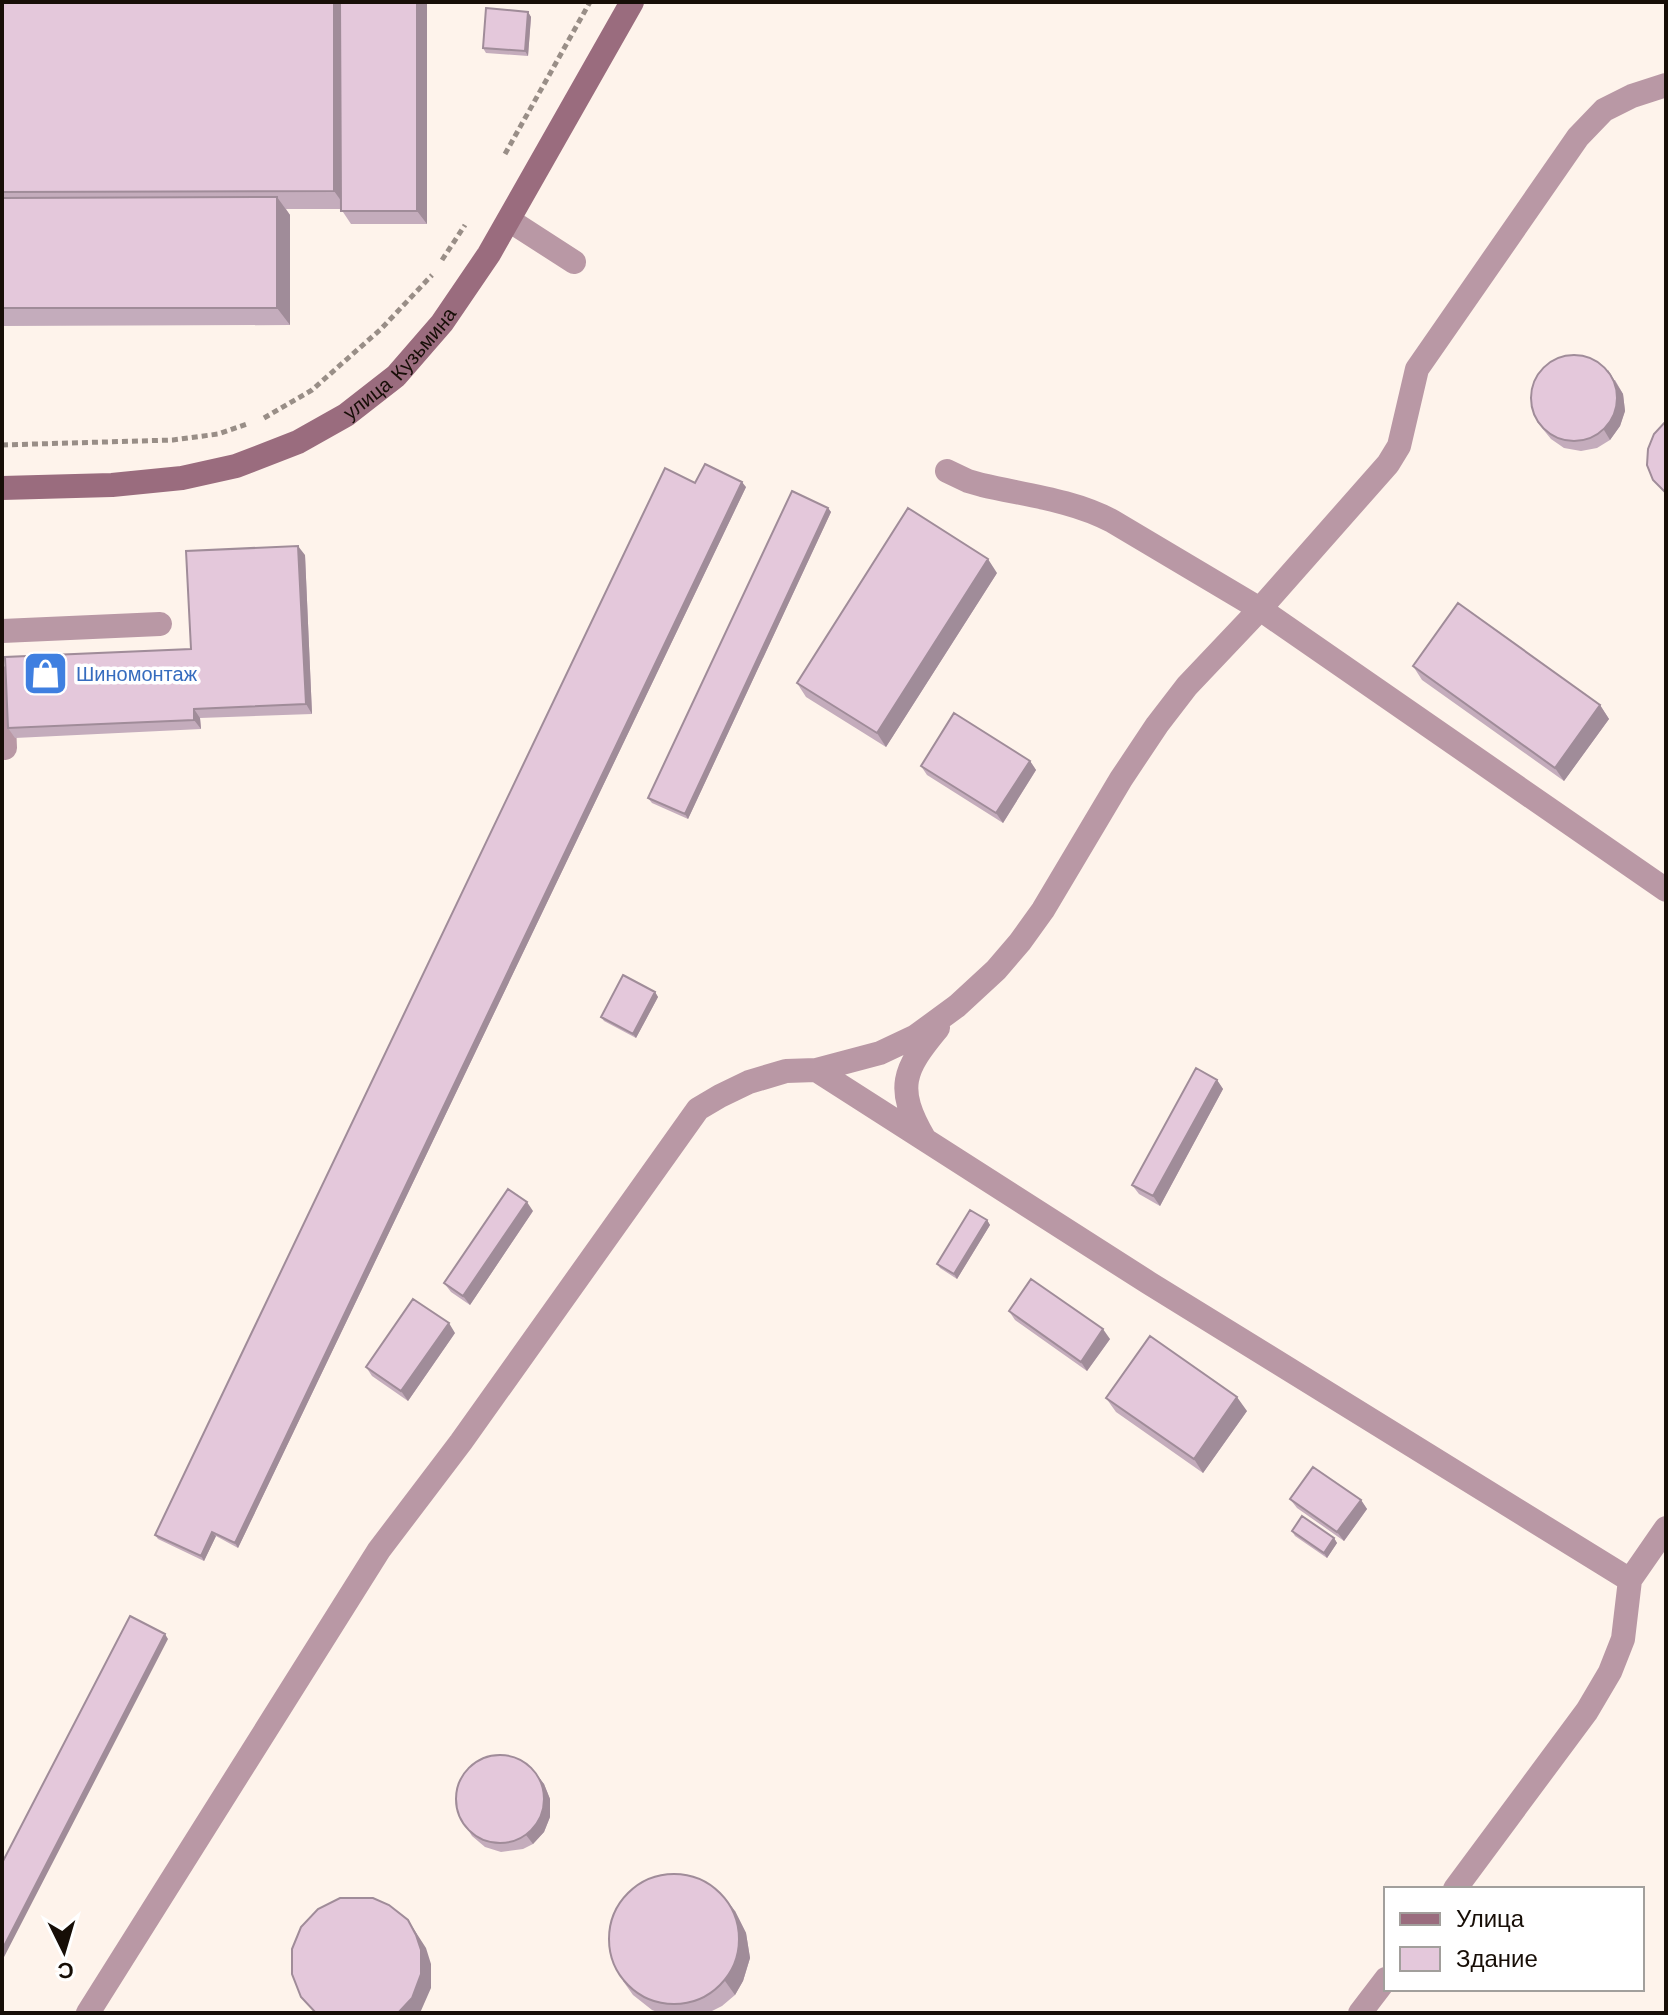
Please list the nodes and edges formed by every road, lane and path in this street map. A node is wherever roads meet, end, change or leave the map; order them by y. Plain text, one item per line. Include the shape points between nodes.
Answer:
1 (590, 2) edge
2 (632, 2) edge
3 (1666, 85) edge
4 (505, 154) dead end
5 (509, 220) junction
6 (466, 223) dead end
7 (574, 262) dead end
8 (2, 445) edge
9 (947, 471) dead end
10 (2, 488) edge
11 (1260, 609) junction
12 (160, 624) dead end
13 (2, 631) edge
14 (2, 678) edge
15 (5, 748) edge
16 (1662, 881) edge
17 (957, 1006) junction
18 (816, 1070) junction
19 (925, 1140) junction
20 (1666, 1528) edge
21 (1630, 1580) junction
22 (1456, 1887) edge
23 (1384, 1982) edge
24 (88, 2013) edge
25 (1360, 2013) edge

1 - 4 path
2 - 5 street, улица Кузьмина
3 - 11 lane via 1604,110 1578,137 1417,369 1399,446 1388,464
5 - 7 lane
5 - 10 street, улица Кузьмина via 442,323 396,376 346,415 298,442 236,466 182,478
6 - 8 path via 432,276 381,329 312,390 265,417 218,434 173,440
9 - 11 lane via 982,485 1095,512
11 - 16 lane
11 - 17 lane via 1157,725 1043,910 996,970
12 - 13 lane
14 - 15 lane
17 - 18 lane via 916,1036 880,1053
17 - 19 lane via 922,1048 906,1079 906,1097
18 - 19 lane
18 - 24 lane via 786,1071 749,1082 698,1109 379,1550
19 - 21 lane
20 - 21 lane
21 - 22 lane via 1623,1639 1610,1672
23 - 25 lane

